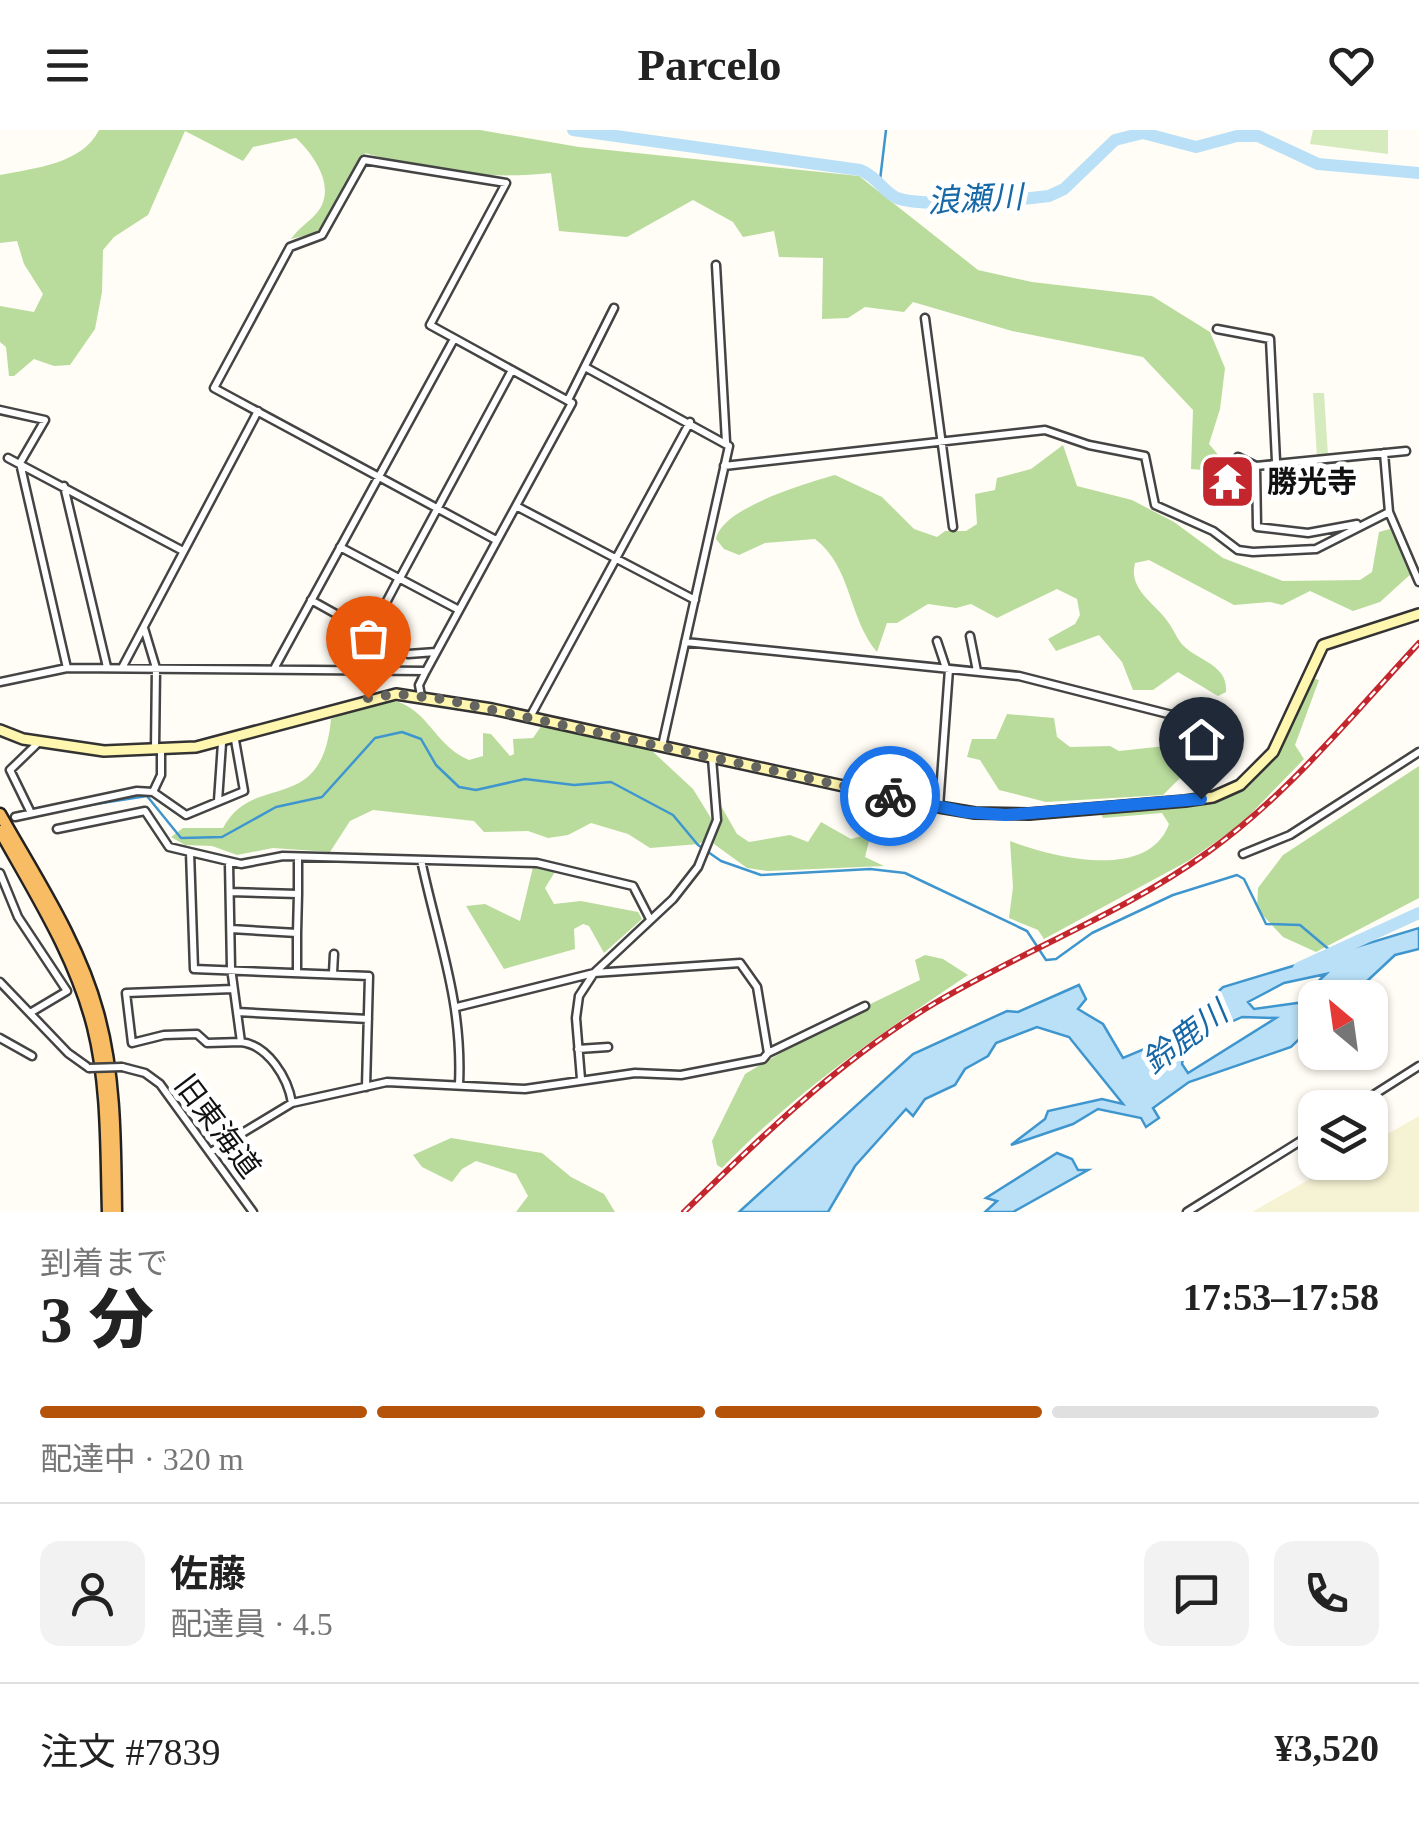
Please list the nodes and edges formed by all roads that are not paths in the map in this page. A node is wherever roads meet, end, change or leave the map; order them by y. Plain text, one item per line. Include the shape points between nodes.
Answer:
1 (716, 266) dead end
2 (614, 308) dead end
3 (924, 318) dead end
4 (1217, 329) dead end
5 (455, 339) junction
6 (584, 367) junction
7 (512, 370) junction
8 (568, 400) junction
9 (0, 410) edge
10 (258, 411) junction
11 (690, 422) junction
12 (726, 442) junction
13 (941, 442) junction
14 (1406, 450) dead end
15 (1384, 453) junction
16 (1238, 457) dead end
17 (8, 458) dead end
18 (1276, 461) junction
19 (20, 463) junction
20 (724, 466) junction
21 (1256, 466) junction
22 (379, 476) junction
23 (64, 486) junction
24 (516, 506) junction
25 (438, 508) junction
26 (1389, 512) junction
27 (1363, 522) junction
28 (953, 527) dead end
29 (496, 540) junction
30 (340, 547) junction
31 (183, 551) junction
32 (615, 558) junction
33 (400, 578) junction
34 (1419, 582) edge
35 (312, 600) junction
36 (695, 600) junction
37 (459, 610) junction
38 (1419, 614) edge
39 (143, 626) junction
40 (370, 633) junction
41 (970, 636) dead end
42 (937, 641) dead end
43 (685, 642) junction
44 (436, 652) junction
45 (107, 667) junction
46 (275, 667) junction
47 (67, 668) junction
48 (122, 668) junction
49 (156, 668) junction
50 (947, 669) junction
51 (426, 671) junction
52 (977, 671) junction
53 (0, 682) edge
54 (421, 696) junction
55 (1172, 715) dead end
56 (530, 717) junction
57 (0, 730) edge
58 (235, 740) junction
59 (39, 742) junction
60 (222, 743) junction
61 (662, 746) junction
62 (158, 750) junction
63 (1419, 752) edge
64 (712, 757) junction
65 (153, 792) junction
66 (218, 801) junction
67 (940, 807) junction
68 (31, 813) junction
69 (0, 814) edge
70 (15, 817) dead end
71 (57, 829) dead end
72 (0, 831) edge
73 (190, 852) junction
74 (1242, 854) dead end
75 (298, 857) junction
76 (421, 860) junction
77 (229, 862) junction
78 (0, 873) edge
79 (31, 877) junction
80 (230, 892) junction
81 (298, 894) junction
82 (650, 919) junction
83 (230, 929) junction
84 (297, 933) junction
85 (334, 954) dead end
86 (231, 968) junction
87 (297, 971) junction
88 (333, 973) junction
89 (594, 973) junction
90 (0, 982) edge
91 (234, 989) junction
92 (865, 1006) dead end
93 (458, 1007) junction
94 (237, 1012) junction
95 (30, 1013) junction
96 (368, 1020) junction
97 (0, 1038) edge
98 (241, 1042) junction
99 (608, 1046) dead end
100 (578, 1049) junction
101 (768, 1052) junction
102 (32, 1056) dead end
103 (1419, 1066) edge
104 (580, 1079) junction
105 (459, 1086) junction
106 (366, 1087) junction
107 (1381, 1090) edge
108 (292, 1102) junction
109 (1298, 1143) edge
110 (211, 1152) junction
111 (108, 1212) edge
112 (116, 1212) edge
113 (253, 1212) edge
114 (1186, 1212) edge

1 - 12 street
2 - 6 street
3 - 13 street
4 - 18 street via 1270,339
5 - 7 street
5 - 10 street via 430,325 506,183 364,160 322,235 290,247 214,388
5 - 22 street
6 - 8 street
6 - 11 street
7 - 8 street
7 - 25 street
8 - 24 street
9 - 19 street via 44,420
10 - 22 street
10 - 31 street
11 - 12 street
11 - 32 street
12 - 20 street
13 - 20 street
13 - 27 street via 1045,430 1145,456 1155,505 1243,551 1316,549
13 - 28 street
14 - 15 street
15 - 18 street
15 - 26 street
16 - 21 street
17 - 19 street
18 - 21 street
19 - 23 street
19 - 47 street
20 - 36 street
21 - 27 street via 1257,527 1308,533
22 - 25 street
22 - 30 street
23 - 31 street
23 - 45 street
24 - 29 street
24 - 32 street
25 - 29 street
25 - 33 street
26 - 27 street
26 - 34 street
29 - 37 street
30 - 33 street
30 - 35 street
31 - 39 street
32 - 36 street
32 - 56 street
33 - 37 street
33 - 40 street
35 - 40 street
35 - 46 street
36 - 43 street
37 - 44 street
38 - 67 main road via 1323,644 1272,752 1223,794 1029,814
39 - 48 street
39 - 49 street
40 - 44 street via 408,654
41 - 52 street
42 - 50 street
43 - 50 street
43 - 61 street
44 - 51 street
45 - 47 street
45 - 48 street
46 - 49 street
46 - 51 street
47 - 53 street
48 - 49 street
49 - 62 street
50 - 52 street
50 - 67 street
51 - 54 street
52 - 55 street
54 - 56 main road
54 - 58 main road via 382,694
56 - 61 main road
57 - 59 main road
58 - 60 main road
58 - 66 street via 244,791
59 - 62 main road
59 - 68 street via 10,770
60 - 62 main road
60 - 66 street
61 - 64 main road
62 - 65 street via 161,775
63 - 74 street via 1290,835
64 - 67 main road
64 - 82 street via 716,820 709,844 672,900
65 - 66 street via 186,815
65 - 68 street
68 - 70 street
69 - 79 highway
71 - 73 street via 145,811 168,847
72 - 79 highway
73 - 77 street
73 - 86 street via 194,969
75 - 76 street
75 - 77 street
75 - 81 street
76 - 82 street via 584,871 633,886
76 - 93 street
77 - 80 street
78 - 95 street via 18,917 67,991
79 - 111 highway via 94,1029
79 - 112 highway via 76,953 102,1027
80 - 81 street
80 - 83 street
81 - 84 street
82 - 89 street
83 - 84 street
83 - 86 street
84 - 87 street
85 - 88 street
86 - 87 street
86 - 91 street
87 - 88 street
88 - 96 street via 369,976
89 - 93 street
89 - 100 street via 577,1007
89 - 101 street via 740,963 757,987
90 - 95 street, 旧東海道
91 - 94 street
91 - 98 street via 126,993 126,1016 132,1043 164,1034
92 - 101 street
93 - 105 street
94 - 96 street
94 - 98 street
95 - 110 street, 旧東海道, bridge via 90,1068 145,1072
96 - 106 street
97 - 102 street
98 - 108 street via 260,1049 286,1076
99 - 100 street
100 - 104 street
101 - 104 street via 762,1059 681,1074
103 - 107 street
104 - 105 street via 525,1088
105 - 106 street
106 - 108 street
108 - 110 street
109 - 114 street
110 - 113 street, 旧東海道

